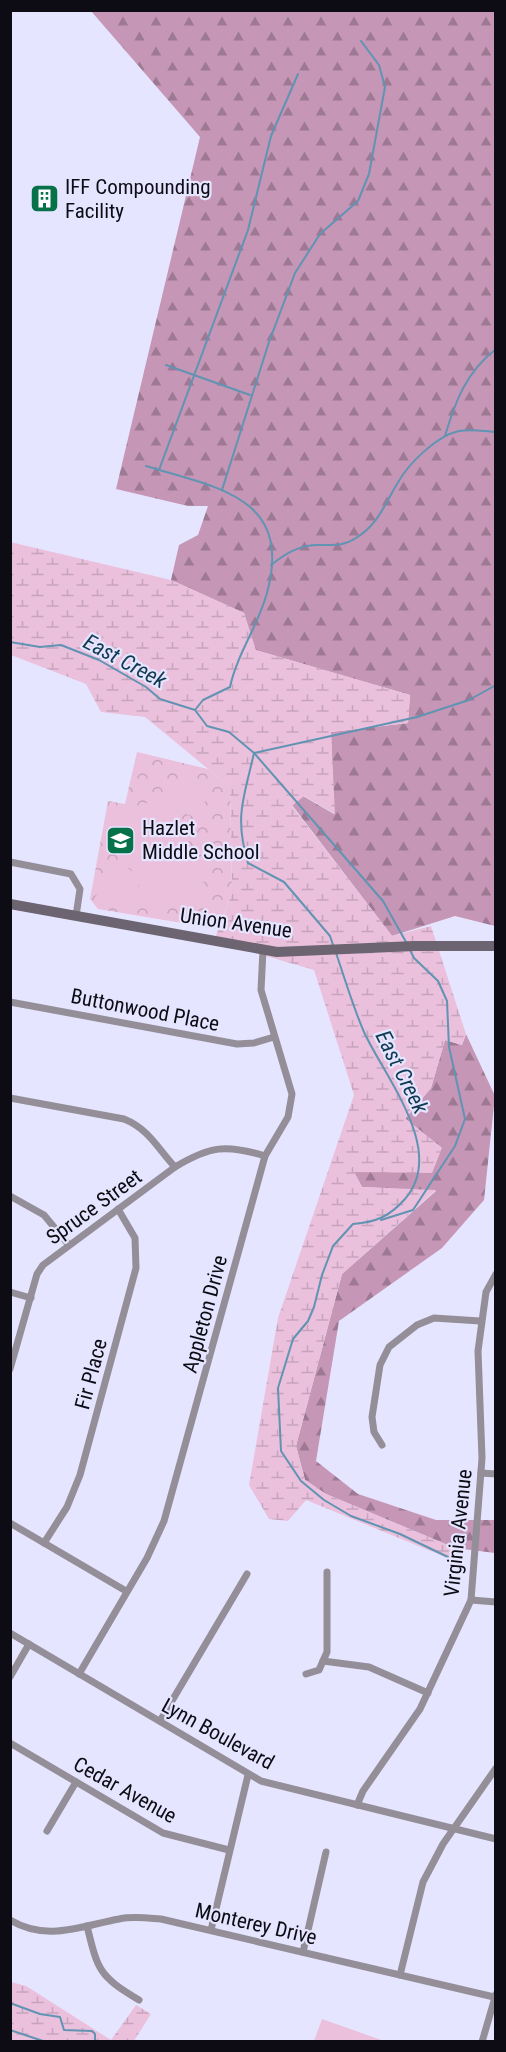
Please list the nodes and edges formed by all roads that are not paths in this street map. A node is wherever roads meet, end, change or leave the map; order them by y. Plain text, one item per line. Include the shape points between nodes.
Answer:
1 (10, 862) edge
2 (10, 904) edge
3 (76, 916) junction
4 (495, 946) edge
5 (263, 950) junction
6 (10, 1002) edge
7 (274, 1037) junction
8 (10, 1098) edge
9 (265, 1156) junction
10 (175, 1167) junction
11 (10, 1196) edge
12 (118, 1209) junction
13 (68, 1244) junction
14 (495, 1274) edge
15 (10, 1292) edge
16 (31, 1298) junction
17 (480, 1321) junction
18 (10, 1369) edge
19 (382, 1445) dead end
20 (481, 1473) junction
21 (495, 1474) edge
22 (10, 1523) edge
23 (44, 1543) junction
24 (327, 1572) dead end
25 (247, 1574) dead end
26 (126, 1592) junction
27 (471, 1600) junction
28 (495, 1602) edge
29 (10, 1633) edge
30 (29, 1644) junction
31 (323, 1662) junction
32 (79, 1674) junction
33 (306, 1674) dead end
34 (10, 1677) edge
35 (428, 1693) junction
36 (160, 1721) junction
37 (10, 1743) edge
38 (495, 1768) edge
39 (248, 1775) junction
40 (76, 1782) junction
41 (357, 1805) junction
42 (454, 1828) junction
43 (47, 1831) dead end
44 (495, 1839) edge
45 (229, 1850) junction
46 (326, 1852) dead end
47 (10, 1920) edge
48 (87, 1926) junction
49 (211, 1930) junction
50 (303, 1952) junction
51 (400, 1975) junction
52 (495, 1995) edge
53 (139, 2000) dead end
54 (482, 2042) edge

1 - 3 street via 71,874 80,889
2 - 3 street, Union Avenue
3 - 5 street, Union Avenue
4 - 5 street, Union Avenue
5 - 7 street, Appleton Drive via 261,990
6 - 7 street, Buttonwood Place via 237,1044
7 - 9 street, Appleton Drive via 292,1103
8 - 10 street via 137,1124
9 - 10 street, Spruce Street via 233,1147 217,1148
9 - 26 street, Appleton Drive via 172,1499 154,1543
10 - 12 street, Spruce Street
11 - 13 street via 44,1215
12 - 13 street, Spruce Street
12 - 23 street, Fir Place via 135,1238 136,1268 80,1475 67,1507
13 - 16 street, Spruce Street via 43,1265
14 - 17 street, Virginia Avenue via 486,1292
15 - 16 street
16 - 18 street, Spruce Street
17 - 19 street via 434,1318 389,1347 380,1365 372,1417 374,1432
17 - 20 street, Virginia Avenue via 477,1365
20 - 21 street
20 - 27 street, Virginia Avenue
22 - 23 street
23 - 26 street
24 - 31 street via 327,1652
25 - 36 street
26 - 32 street, Appleton Drive
27 - 28 street
27 - 35 street, Virginia Avenue
29 - 30 street, Lynn Boulevard
30 - 32 street, Lynn Boulevard
30 - 34 street
31 - 33 street via 319,1670
31 - 35 street via 369,1667
32 - 36 street, Lynn Boulevard
35 - 41 street, Virginia Avenue
36 - 39 street, Lynn Boulevard
37 - 40 street, Cedar Avenue
38 - 42 street
39 - 41 street, Lynn Boulevard
39 - 45 street
40 - 43 street
40 - 45 street, Cedar Avenue via 163,1833
41 - 42 street, Lynn Boulevard
42 - 44 street, Lynn Boulevard
42 - 51 street via 423,1882
45 - 49 street
46 - 50 street
47 - 48 street, Monterey Drive via 40,1932
48 - 49 street, Monterey Drive via 143,1917
48 - 53 street via 99,1969 113,1984
49 - 50 street, Monterey Drive
50 - 51 street, Monterey Drive
51 - 52 street, Monterey Drive
52 - 54 street

